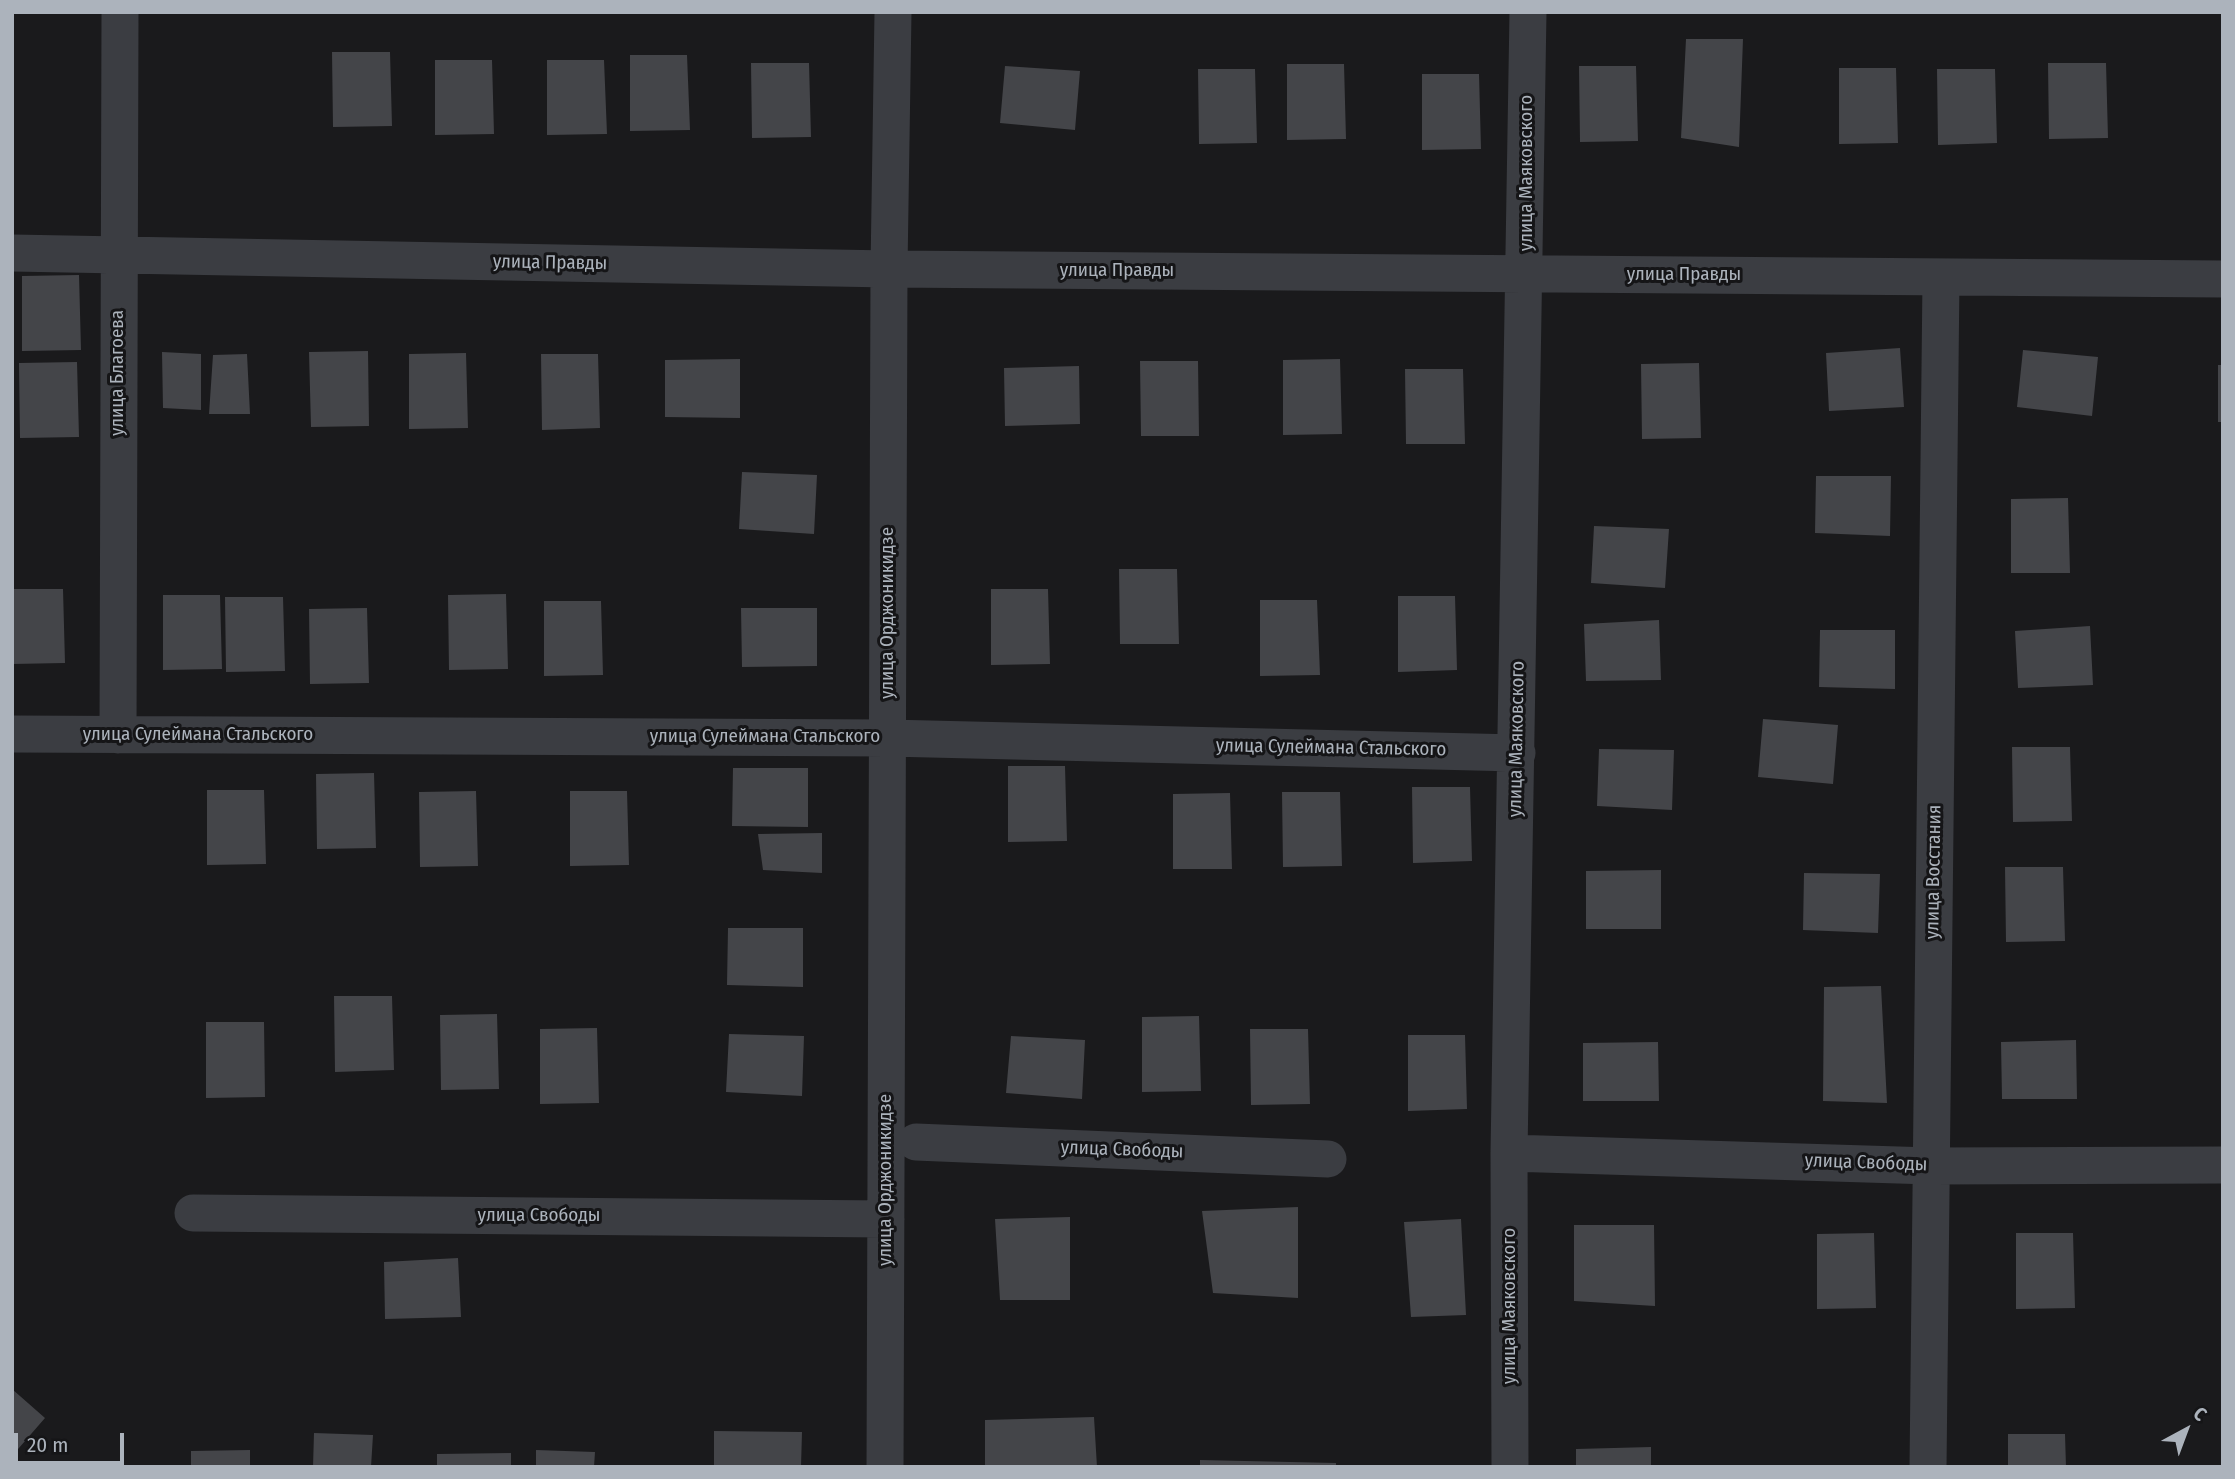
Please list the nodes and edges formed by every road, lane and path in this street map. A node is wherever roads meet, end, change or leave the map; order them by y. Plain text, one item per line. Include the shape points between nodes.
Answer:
1 (120, 12) edge
2 (893, 12) edge
3 (1528, 12) edge
4 (12, 253) edge
5 (118, 255) junction
6 (889, 270) junction
7 (1526, 274) junction
8 (1941, 277) junction
9 (2223, 279) edge
10 (12, 734) edge
11 (118, 735) junction
12 (888, 738) junction
13 (1517, 753) junction
14 (916, 1142) dead end
15 (1509, 1153) junction
16 (1328, 1158) dead end
17 (2223, 1165) edge
18 (1931, 1166) junction
19 (193, 1213) dead end
20 (886, 1219) junction
21 (885, 1467) edge
22 (1510, 1467) edge
23 (1928, 1467) edge

1 - 5 street, улица Благоева
2 - 6 street, улица Орджоникидзе
3 - 7 street, улица Маяковского
4 - 5 street, улица Правды
5 - 6 street, улица Правды
5 - 11 street, улица Благоева
6 - 7 street, улица Правды
6 - 12 street, улица Орджоникидзе
7 - 8 street, улица Правды
7 - 13 street, улица Маяковского
8 - 9 street, улица Правды
8 - 18 street, улица Восстания
10 - 11 street, улица Сулеймана Стальского
11 - 12 street, улица Сулеймана Стальского
12 - 13 street, улица Сулеймана Стальского
12 - 20 street, улица Орджоникидзе
13 - 15 street, улица Маяковского
14 - 16 street, улица Свободы
15 - 18 street, улица Свободы
15 - 22 street, улица Маяковского
17 - 18 street, улица Свободы
18 - 23 street, улица Восстания
19 - 20 street, улица Свободы
20 - 21 street, улица Орджоникидзе

